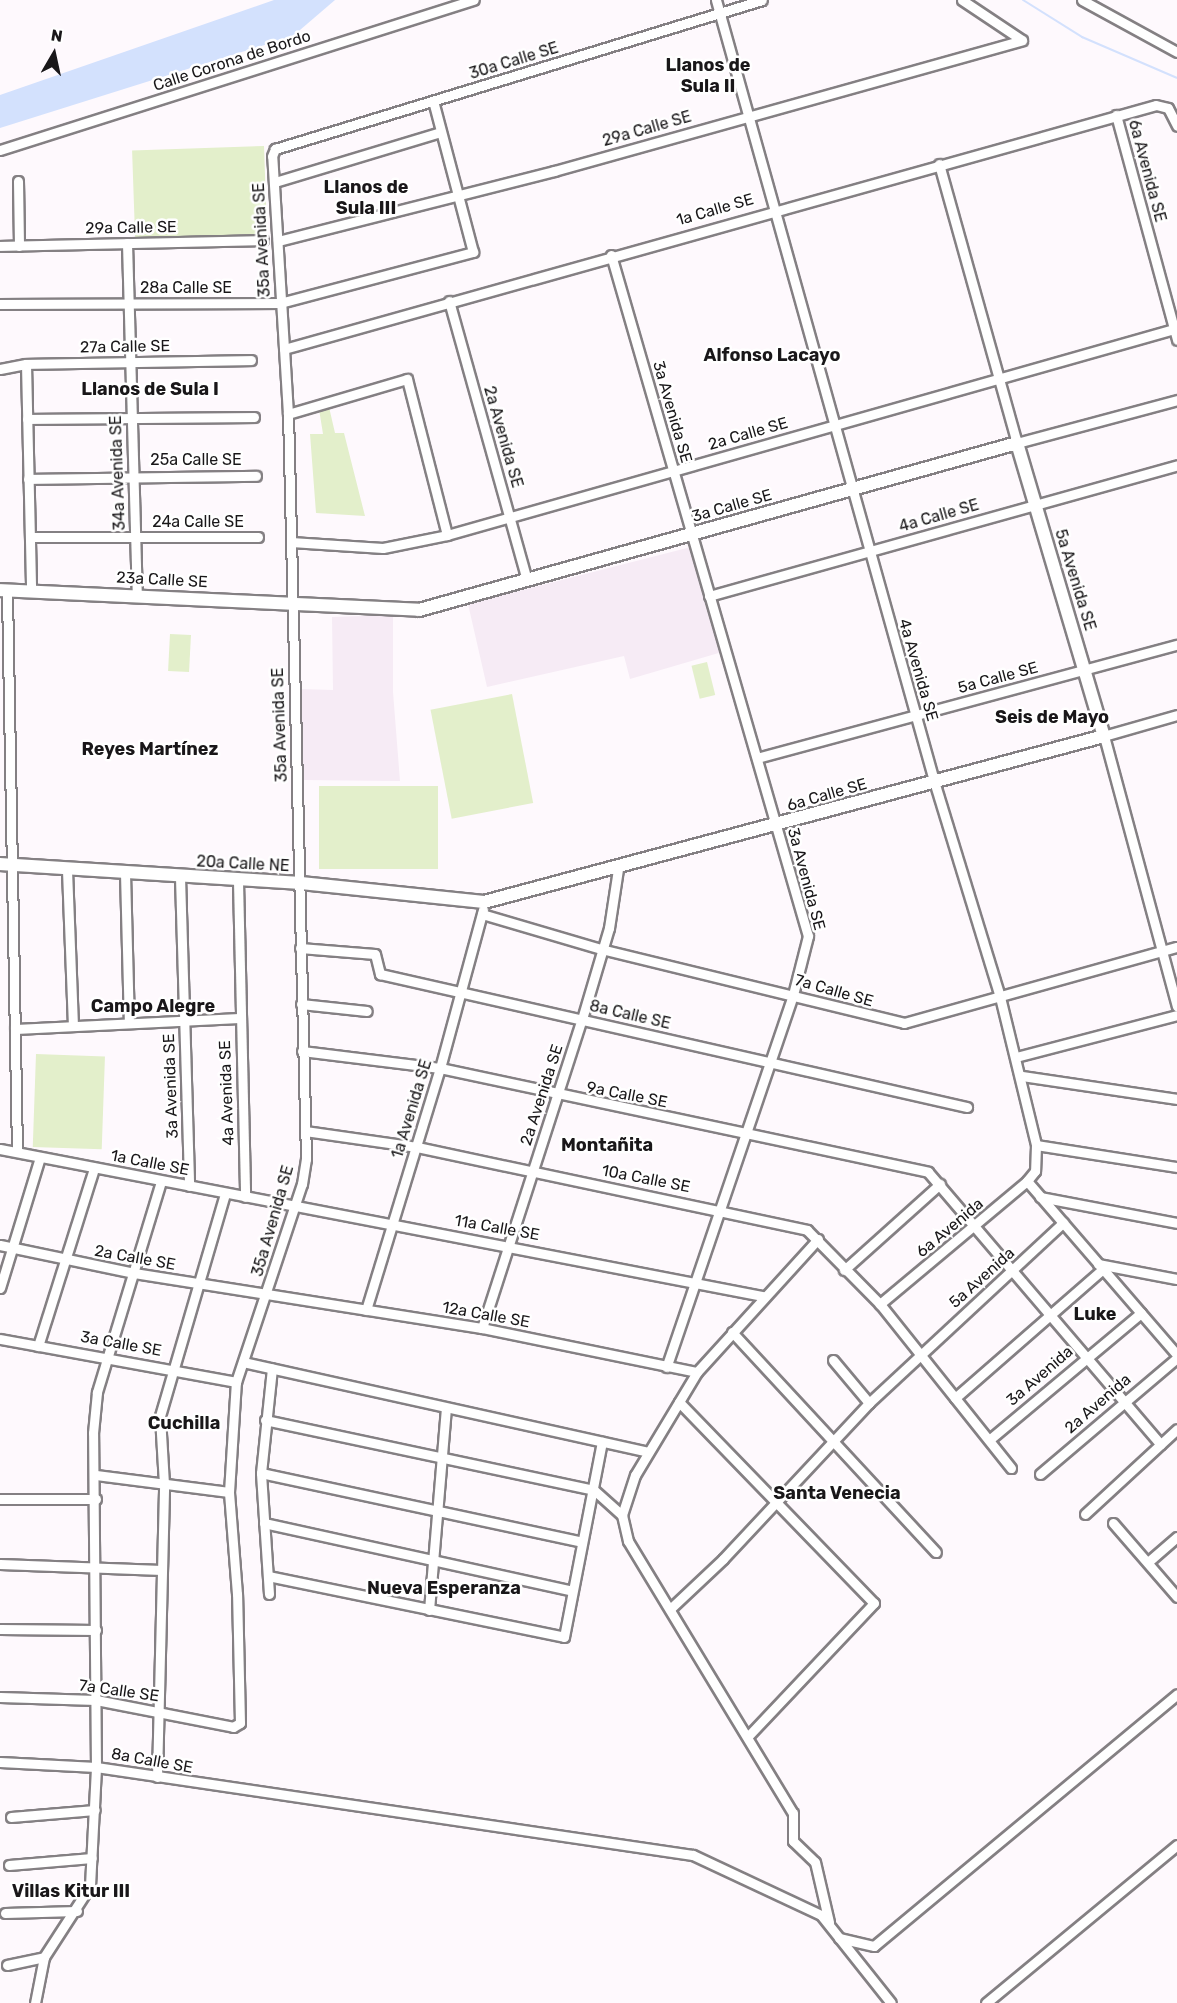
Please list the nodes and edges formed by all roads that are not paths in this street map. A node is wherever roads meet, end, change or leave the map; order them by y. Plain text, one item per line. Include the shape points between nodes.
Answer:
1 (474, 0) edge
2 (716, 0) edge
3 (762, 0) edge
4 (962, 0) edge
5 (1083, 0) edge
6 (720, 13) junction
7 (1177, 52) edge
8 (433, 101) junction
9 (1116, 115) junction
10 (748, 116) junction
11 (1177, 126) edge
12 (441, 132) junction
13 (275, 149) joint
14 (0, 150) edge
15 (939, 164) junction
16 (18, 181) dead end
17 (275, 182) junction
18 (458, 196) junction
19 (774, 209) junction
20 (263, 240) dead end
21 (278, 241) junction
22 (127, 243) junction
23 (0, 246) edge
24 (19, 246) junction
25 (611, 255) junction
26 (449, 301) junction
27 (128, 303) junction
28 (280, 303) junction
29 (0, 304) edge
30 (1174, 329) junction
31 (1177, 340) edge
32 (284, 349) junction
33 (251, 360) dead end
34 (130, 362) junction
35 (26, 364) junction
36 (0, 369) edge
37 (1000, 380) junction
38 (1177, 400) edge
39 (288, 414) junction
40 (132, 417) junction
41 (254, 417) dead end
42 (27, 419) junction
43 (834, 425) junction
44 (1017, 443) junction
45 (1177, 465) edge
46 (673, 471) junction
47 (134, 475) junction
48 (256, 476) dead end
49 (28, 479) junction
50 (852, 488) junction
51 (1035, 504) junction
52 (511, 519) junction
53 (447, 535) junction
54 (692, 535) junction
55 (30, 537) junction
56 (135, 537) junction
57 (258, 537) dead end
58 (291, 542) junction
59 (870, 551) junction
60 (527, 580) junction
61 (3, 590) edge
62 (31, 591) junction
63 (137, 594) junction
64 (709, 596) junction
65 (291, 604) junction
66 (1177, 645) edge
67 (1084, 670) junction
68 (1177, 715) edge
69 (916, 716) junction
70 (4, 717) edge
71 (1104, 736) junction
72 (757, 758) junction
73 (934, 781) junction
74 (776, 826) junction
75 (6, 865) edge
76 (618, 869) junction
77 (67, 870) junction
78 (125, 873) junction
79 (180, 877) junction
80 (238, 881) junction
81 (301, 883) junction
82 (483, 908) junction
83 (1177, 946) edge
84 (300, 948) junction
85 (601, 949) junction
86 (1162, 951) junction
87 (461, 989) junction
88 (793, 995) junction
89 (1000, 997) junction
90 (301, 1004) junction
91 (1177, 1006) edge
92 (367, 1011) dead end
93 (1177, 1015) edge
94 (240, 1017) junction
95 (582, 1019) junction
96 (183, 1020) junction
97 (129, 1023) junction
98 (73, 1026) junction
99 (15, 1029) junction
100 (302, 1051) junction
101 (1016, 1057) junction
102 (771, 1061) junction
103 (440, 1068) junction
104 (1022, 1076) junction
105 (557, 1096) junction
106 (1177, 1099) edge
107 (967, 1107) dead end
108 (305, 1131) junction
109 (744, 1134) junction
110 (1036, 1145) junction
111 (417, 1147) junction
112 (0, 1149) edge
113 (17, 1152) junction
114 (40, 1157) junction
115 (1177, 1167) edge
116 (94, 1168) junction
117 (1035, 1171) joint
118 (533, 1172) junction
119 (161, 1181) junction
120 (1027, 1181) junction
121 (940, 1184) junction
122 (189, 1186) junction
123 (225, 1193) junction
124 (245, 1197) junction
125 (1041, 1197) junction
126 (294, 1207) junction
127 (720, 1209) junction
128 (1063, 1223) junction
129 (1177, 1223) edge
130 (393, 1225) junction
131 (976, 1227) junction
132 (818, 1239) junction
133 (0, 1245) edge
134 (510, 1245) junction
135 (11, 1249) junction
136 (65, 1261) junction
137 (1101, 1266) junction
138 (844, 1270) junction
139 (1013, 1270) junction
140 (134, 1273) junction
141 (1177, 1279) edge
142 (695, 1280) junction
143 (200, 1284) junction
144 (0, 1288) edge
145 (267, 1295) junction
146 (763, 1296) junction
147 (880, 1304) junction
148 (366, 1310) junction
149 (1141, 1313) junction
150 (1051, 1315) junction
151 (482, 1328) junction
152 (732, 1332) junction
153 (0, 1339) edge
154 (38, 1346) junction
155 (920, 1354) junction
156 (1086, 1356) junction
157 (1177, 1356) edge
158 (104, 1358) junction
159 (833, 1360) dead end
160 (243, 1362) junction
161 (666, 1367) junction
162 (272, 1369) junction
163 (171, 1370) junction
164 (698, 1372) junction
165 (236, 1382) junction
166 (956, 1398) junction
167 (1123, 1401) junction
168 (678, 1402) junction
169 (869, 1403) junction
170 (446, 1408) junction
171 (265, 1420) junction
172 (1177, 1428) edge
173 (989, 1440) junction
174 (602, 1442) junction
175 (832, 1442) junction
176 (1160, 1444) junction
177 (648, 1452) junction
178 (441, 1460) junction
179 (1011, 1468) dead end
180 (261, 1473) junction
181 (1040, 1474) dead end
182 (96, 1475) junction
183 (164, 1484) junction
184 (594, 1490) junction
185 (229, 1492) junction
186 (0, 1499) edge
187 (96, 1499) junction
188 (775, 1502) junction
189 (437, 1512) junction
190 (1085, 1514) dead end
191 (622, 1515) junction
192 (264, 1523) junction
193 (1113, 1523) dead end
194 (1177, 1537) edge
195 (582, 1542) junction
196 (936, 1552) dead end
197 (433, 1560) junction
198 (1148, 1562) junction
199 (0, 1564) edge
200 (96, 1566) junction
201 (162, 1570) junction
202 (268, 1576) junction
203 (572, 1592) junction
204 (269, 1594) dead end
205 (1177, 1597) edge
206 (670, 1609) junction
207 (429, 1610) junction
208 (0, 1629) edge
209 (96, 1630) junction
210 (1177, 1694) edge
211 (0, 1696) edge
212 (96, 1700) junction
213 (161, 1711) junction
214 (233, 1727) joint
215 (749, 1735) junction
216 (0, 1762) edge
217 (96, 1767) junction
218 (157, 1777) junction
219 (95, 1810) junction
220 (11, 1817) dead end
221 (1177, 1845) edge
222 (92, 1858) junction
223 (9, 1865) dead end
224 (77, 1911) junction
225 (5, 1913) dead end
226 (832, 1930) junction
227 (839, 1938) junction
228 (44, 1957) junction
229 (7, 1965) dead end
230 (35, 2003) edge
231 (891, 2003) edge
232 (986, 2003) edge

1 - 14 street, Calle Corona de Bordo
2 - 6 street, 4a Avenida SE
3 - 6 street, 30a Calle SE
4 - 10 street, 29a Calle SE via 1022,40
5 - 7 street
6 - 8 street, 30a Calle SE
6 - 10 street, 4a Avenida SE
8 - 12 street
8 - 13 street, 30a Calle SE
9 - 11 street, 1a Calle SE via 1156,105 1168,108
9 - 15 street, 1a Calle SE
9 - 30 street, 6a Avenida SE
10 - 18 street, 29a Calle SE
10 - 19 street, 4a Avenida SE
12 - 17 street
12 - 18 street
13 - 17 street, 35a Avenida SE
15 - 19 street, 1a Calle SE
15 - 37 street, 5a Avenida SE
16 - 24 street
17 - 21 street, 35a Avenida SE
18 - 21 street, 29a Calle SE
18 - 28 street, 28a Calle SE via 473,252
19 - 25 street, 1a Calle SE
19 - 43 street, 4a Avenida SE
20 - 22 street, 29a Calle SE
21 - 28 street, 35a Avenida SE
22 - 24 street, 29a Calle SE
22 - 27 street, 34a Avenida SE
23 - 24 street, 29a Calle SE
25 - 26 street, 1a Calle SE
25 - 46 street, 3a Avenida SE
26 - 32 street, 1a Calle SE
26 - 52 street, 2a Avenida SE
27 - 28 street, 28a Calle SE
27 - 29 street, 28a Calle SE
27 - 34 street, 34a Avenida SE
28 - 32 street, 35a Avenida SE
30 - 31 street, 6a Avenida SE
30 - 37 street, 2a Calle SE
32 - 39 street, 35a Avenida SE
33 - 34 street, 27a Calle SE
34 - 35 street, 27a Calle SE
34 - 40 street, 34a Avenida SE
35 - 36 street, 27a Calle SE
35 - 42 street
37 - 43 street, 2a Calle SE
37 - 44 street, 5a Avenida SE
38 - 44 street, 3a Calle SE
39 - 53 street via 407,379
39 - 58 street, 35a Avenida SE
40 - 41 street
40 - 42 street
40 - 47 street, 34a Avenida SE
42 - 49 street
43 - 46 street, 2a Calle SE
43 - 50 street, 4a Avenida SE
44 - 50 street, 3a Calle SE
44 - 51 street, 5a Avenida SE
45 - 51 street, 4a Calle SE
46 - 52 street, 2a Calle SE
46 - 54 street, 3a Avenida SE
47 - 48 street, 25a Calle SE
47 - 49 street, 25a Calle SE
47 - 56 street, 34a Avenida SE
49 - 55 street
50 - 54 street, 3a Calle SE
50 - 59 street, 4a Avenida SE
51 - 59 street, 4a Calle SE
51 - 67 street, 5a Avenida SE
52 - 53 street, 2a Calle SE
52 - 60 street, 2a Avenida SE
53 - 58 street, 2a Calle SE via 383,548
54 - 60 street, 3a Calle SE
54 - 64 street, 3a Avenida SE
55 - 56 street, 24a Calle SE
55 - 62 street
56 - 57 street, 24a Calle SE
56 - 63 street, 34a Avenida SE
58 - 65 street, 35a Avenida SE
59 - 64 street, 4a Calle SE
59 - 69 street, 4a Avenida SE
60 - 65 street, 3a Calle SE via 419,610
61 - 62 street, 23a Calle SE
61 - 70 street
62 - 63 street, 23a Calle SE
63 - 65 street, 23a Calle SE
64 - 72 street, 3a Avenida SE
65 - 81 street, 35a Avenida SE
66 - 67 street, 5a Calle SE
67 - 69 street, 5a Calle SE
67 - 71 street, 5a Avenida SE
68 - 71 street, 6a Calle SE
69 - 72 street, 5a Calle SE
69 - 73 street, 4a Avenida SE
70 - 75 street
71 - 73 street, 6a Calle SE
71 - 86 street, 5a Avenida SE
72 - 74 street, 3a Avenida SE
73 - 74 street, 6a Calle SE
73 - 89 street, 4a Avenida SE
74 - 76 street, 6a Calle SE
74 - 88 street, 3a Avenida SE via 808,936
75 - 77 street, 20a Calle NE
75 - 99 street
76 - 82 street, 6a Calle SE
76 - 85 street, 2a Avenida SE via 609,928
77 - 78 street, 20a Calle NE
77 - 98 street
78 - 79 street, 20a Calle NE
78 - 97 street
79 - 80 street, 20a Calle NE
79 - 96 street, 3a Avenida SE
80 - 81 street, 20a Calle NE
80 - 94 street, 4a Avenida SE
81 - 82 street, 20a Calle NE
81 - 84 street, 35a Avenida SE
82 - 85 street, 7a Calle SE
82 - 87 street, 1a Avenida SE
83 - 86 street, 7a Calle SE
84 - 87 street, 8a Calle SE via 375,954 380,974
84 - 90 street, 35a Avenida SE
85 - 88 street, 7a Calle SE
85 - 95 street, 2a Avenida SE
86 - 89 street, 7a Calle SE
86 - 91 street, 5a Avenida SE
87 - 95 street, 8a Calle SE
87 - 103 street, 1a Avenida SE
88 - 89 street, 7a Calle SE via 904,1023
88 - 102 street, 3a Avenida SE
89 - 101 street, 4a Avenida SE
90 - 92 street
90 - 100 street, 35a Avenida SE
93 - 101 street
94 - 96 street
94 - 124 street, 4a Avenida SE
95 - 102 street, 8a Calle SE
95 - 105 street, 2a Avenida SE
96 - 97 street
96 - 122 street, 3a Avenida SE
97 - 98 street
98 - 99 street
99 - 113 street
100 - 103 street, 9a Calle SE
100 - 108 street, 35a Avenida SE
101 - 104 street, 4a Avenida SE
102 - 107 street, 8a Calle SE
102 - 109 street, 3a Avenida SE
103 - 105 street, 9a Calle SE
103 - 111 street, 1a Avenida SE
104 - 106 street
104 - 110 street, 4a Avenida SE
105 - 109 street, 9a Calle SE
105 - 118 street, 2a Avenida SE
108 - 111 street, 10a Calle SE
108 - 126 street, 35a Avenida SE via 302,1184
109 - 121 street, 9a Calle SE via 928,1172
109 - 127 street, 3a Avenida SE
110 - 115 street
110 - 117 street, 4a Avenida SE
111 - 118 street, 10a Calle SE
111 - 130 street, 1a Avenida SE
112 - 113 street, 1a Calle SE
113 - 114 street, 1a Calle SE
114 - 116 street, 1a Calle SE
114 - 135 street
116 - 119 street, 1a Calle SE
116 - 136 street
117 - 120 street, 6a Avenida
118 - 127 street, 10a Calle SE
118 - 134 street, 2a Avenida SE
119 - 122 street, 1a Calle SE
119 - 140 street
120 - 125 street
120 - 131 street, 6a Avenida
121 - 131 street, 9a Calle SE
121 - 138 street
122 - 123 street, 1a Calle SE
123 - 124 street, 1a Calle SE
123 - 143 street
124 - 126 street, 1a Calle SE
125 - 128 street
125 - 129 street
126 - 130 street, 11a Calle SE
126 - 145 street, 35a Avenida SE
127 - 132 street, 10a Calle SE via 796,1226
127 - 142 street, 3a Avenida SE
128 - 137 street
128 - 139 street, 5a Avenida
130 - 134 street, 11a Calle SE
130 - 148 street, 1a Avenida SE
131 - 139 street, 9a Calle SE
131 - 147 street, 6a Avenida
132 - 138 street, 10a Calle SE
132 - 146 street
133 - 135 street, 2a Calle SE
134 - 142 street, 11a Calle SE
134 - 151 street, 2a Avenida SE
135 - 136 street, 2a Calle SE
135 - 144 street
136 - 140 street, 2a Calle SE
136 - 154 street
137 - 141 street
137 - 149 street
137 - 150 street
138 - 147 street, 10a Calle SE
139 - 150 street, 9a Calle SE
139 - 155 street, 5a Avenida
140 - 143 street, 2a Calle SE
140 - 158 street
142 - 146 street, 11a Calle SE
142 - 161 street, 3a Avenida SE
143 - 145 street, 2a Calle SE
143 - 163 street
145 - 148 street, 12a Calle SE
145 - 160 street, 35a Avenida SE
146 - 152 street
147 - 155 street, 10a Calle SE
148 - 151 street, 12a Calle SE
149 - 156 street, 3a Avenida
149 - 157 street
150 - 156 street, 9a Calle SE
150 - 166 street
151 - 161 street, 12a Calle SE
152 - 164 street
152 - 175 street
153 - 154 street, 3a Calle SE
154 - 158 street, 3a Calle SE
155 - 166 street, 10a Calle SE
155 - 169 street, 5a Avenida
156 - 167 street, 9a Calle SE
156 - 173 street, 3a Avenida
157 - 167 street, 2a Avenida
158 - 163 street, 3a Calle SE
158 - 182 street via 93,1433
159 - 169 street
160 - 162 street
160 - 165 street, 35a Avenida SE
161 - 164 street, 12a Calle SE
162 - 170 street
162 - 171 street
163 - 165 street, 3a Calle SE
163 - 183 street via 160,1416
164 - 168 street
165 - 185 street, 35a Avenida SE
166 - 173 street, 10a Calle SE
167 - 176 street, 9a Calle SE
167 - 181 street, 2a Avenida
168 - 177 street
168 - 188 street
169 - 175 street, 5a Avenida
170 - 174 street
170 - 178 street
171 - 178 street
171 - 180 street
172 - 176 street
173 - 179 street, 10a Calle SE
174 - 177 street
174 - 184 street
175 - 188 street, 5a Avenida
175 - 196 street
176 - 190 street
177 - 191 street
178 - 184 street
178 - 189 street
180 - 189 street
180 - 192 street
182 - 183 street
182 - 187 street
183 - 185 street
183 - 201 street
184 - 191 street
184 - 195 street
185 - 214 street, 35a Avenida SE via 241,1709 240,1723
186 - 187 street
187 - 200 street
188 - 206 street, 5a Avenida
188 - 215 street via 874,1603
189 - 195 street
189 - 197 street
191 - 206 street via 628,1541
192 - 197 street
192 - 202 street
193 - 198 street
194 - 198 street
195 - 203 street
197 - 203 street
197 - 207 street
198 - 205 street
199 - 200 street
200 - 201 street
200 - 209 street
201 - 213 street
202 - 204 street
202 - 207 street
203 - 207 street via 564,1637
206 - 215 street
208 - 209 street
209 - 212 street
210 - 227 street via 874,1946
211 - 212 street, 7a Calle SE
212 - 213 street, 7a Calle SE
212 - 217 street
213 - 214 street, 7a Calle SE
213 - 218 street
215 - 226 street via 793,1813 793,1840 815,1862
216 - 217 street, 8a Calle SE
217 - 218 street, 8a Calle SE
217 - 219 street
218 - 226 street, 8a Calle SE via 693,1855 821,1915
219 - 220 street
219 - 222 street
221 - 232 street
222 - 223 street
222 - 224 street via 90,1886
224 - 225 street
224 - 228 street
226 - 227 street, 8a Calle SE
227 - 231 street, 8a Calle SE
228 - 229 street
228 - 230 street

